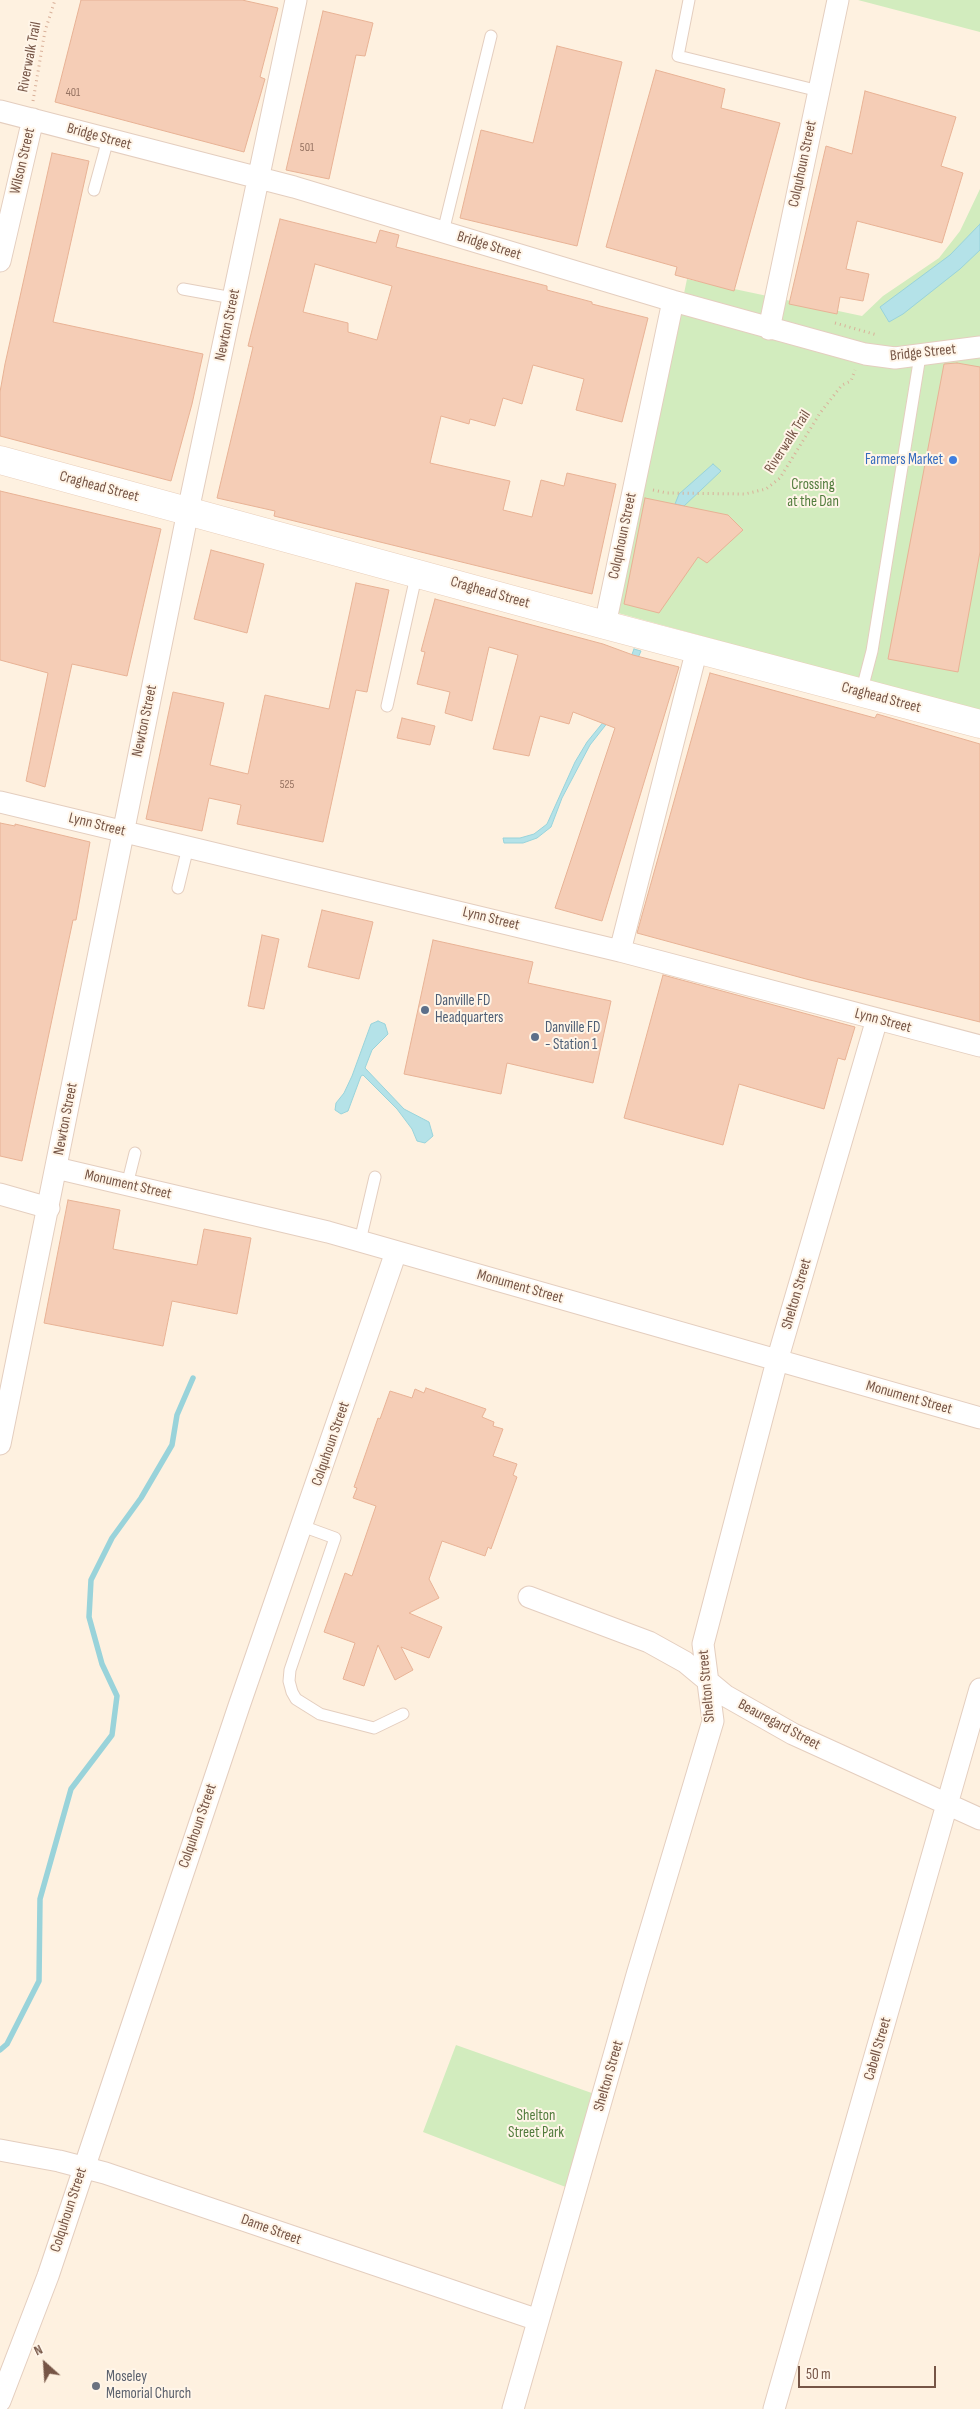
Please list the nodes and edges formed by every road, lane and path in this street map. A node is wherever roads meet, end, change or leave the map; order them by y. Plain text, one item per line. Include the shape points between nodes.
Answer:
1 (55, 0) edge
2 (296, 0) edge
3 (689, 0) edge
4 (838, 0) edge
5 (491, 36) dead end
6 (819, 91) junction
7 (0, 111) edge
8 (33, 120) junction
9 (108, 139) junction
10 (259, 178) junction
11 (94, 190) dead end
12 (442, 232) junction
13 (0, 261) edge
14 (183, 289) dead end
15 (233, 298) junction
16 (673, 301) junction
17 (769, 329) junction
18 (980, 348) edge
19 (920, 356) junction
20 (842, 385) dead end
21 (0, 460) edge
22 (652, 490) dead end
23 (188, 512) junction
24 (417, 572) junction
25 (605, 625) junction
26 (697, 649) junction
27 (862, 693) junction
28 (387, 706) dead end
29 (980, 724) edge
30 (0, 802) edge
31 (123, 831) junction
32 (188, 847) junction
33 (178, 888) dead end
34 (620, 951) junction
35 (877, 1019) junction
36 (980, 1046) edge
37 (135, 1153) dead end
38 (56, 1168) junction
39 (375, 1177) dead end
40 (127, 1185) junction
41 (0, 1194) edge
42 (49, 1208) junction
43 (360, 1241) junction
44 (396, 1252) junction
45 (777, 1361) junction
46 (980, 1418) edge
47 (0, 1444) edge
48 (302, 1526) junction
49 (530, 1596) dead end
50 (706, 1682) junction
51 (980, 1689) edge
52 (403, 1714) dead end
53 (947, 1805) junction
54 (980, 1819) edge
55 (0, 2150) edge
56 (83, 2167) junction
57 (538, 2320) junction
58 (0, 2401) edge
59 (513, 2409) edge
60 (774, 2409) edge

1 - 8 path, Riverwalk Trail via 36,76
2 - 10 street, Newton Street
3 - 6 lane via 678,56
4 - 6 street, Colquhoun Street
5 - 12 lane
6 - 17 street, Colquhoun Street
7 - 8 street, Bridge Street
8 - 9 street, Bridge Street
8 - 13 street, Wilson Street
9 - 10 street, Bridge Street
9 - 11 lane
10 - 12 street, Bridge Street
10 - 15 street, Newton Street
12 - 16 street, Bridge Street
14 - 15 lane
15 - 23 street, Newton Street
16 - 17 street, Bridge Street
16 - 25 street, Colquhoun Street
17 - 19 street, Bridge Street via 865,354 895,358
18 - 19 street, Bridge Street
19 - 27 lane via 872,650
20 - 22 path, Riverwalk Trail via 774,484 754,493 667,493
21 - 23 main road, Craghead Street
23 - 24 main road, Craghead Street
23 - 31 street, Newton Street
24 - 25 main road, Craghead Street
24 - 28 lane
25 - 26 main road, Craghead Street
26 - 27 main road, Craghead Street
26 - 34 street
27 - 29 main road, Craghead Street
30 - 31 street, Lynn Street
31 - 32 street, Lynn Street
31 - 38 street, Newton Street
32 - 33 lane
32 - 34 street, Lynn Street
34 - 35 street, Lynn Street
35 - 36 street, Lynn Street
35 - 45 street, Shelton Street
37 - 40 lane
38 - 40 street, Monument Street
38 - 42 street, Newton Street
39 - 43 lane
40 - 43 street, Monument Street
41 - 42 street
42 - 47 street, Newton Street
43 - 44 street, Monument Street
44 - 45 street, Monument Street
44 - 48 street, Colquhoun Street
45 - 46 street, Monument Street
45 - 50 street, Shelton Street via 703,1644
48 - 52 lane via 335,1538 290,1670 292,1692 296,1699 320,1714 374,1728
48 - 56 street, Colquhoun Street
49 - 50 street, Beauregard Street via 649,1642 685,1662
50 - 53 street, Beauregard Street via 793,1734
50 - 57 street, Shelton Street via 713,1721
51 - 53 street, Cabell Street
53 - 54 street, Beauregard Street
53 - 60 street, Cabell Street
55 - 56 street, Dame Street
56 - 57 street, Dame Street
56 - 58 street, Colquhoun Street via 39,2302
57 - 59 street, Shelton Street

